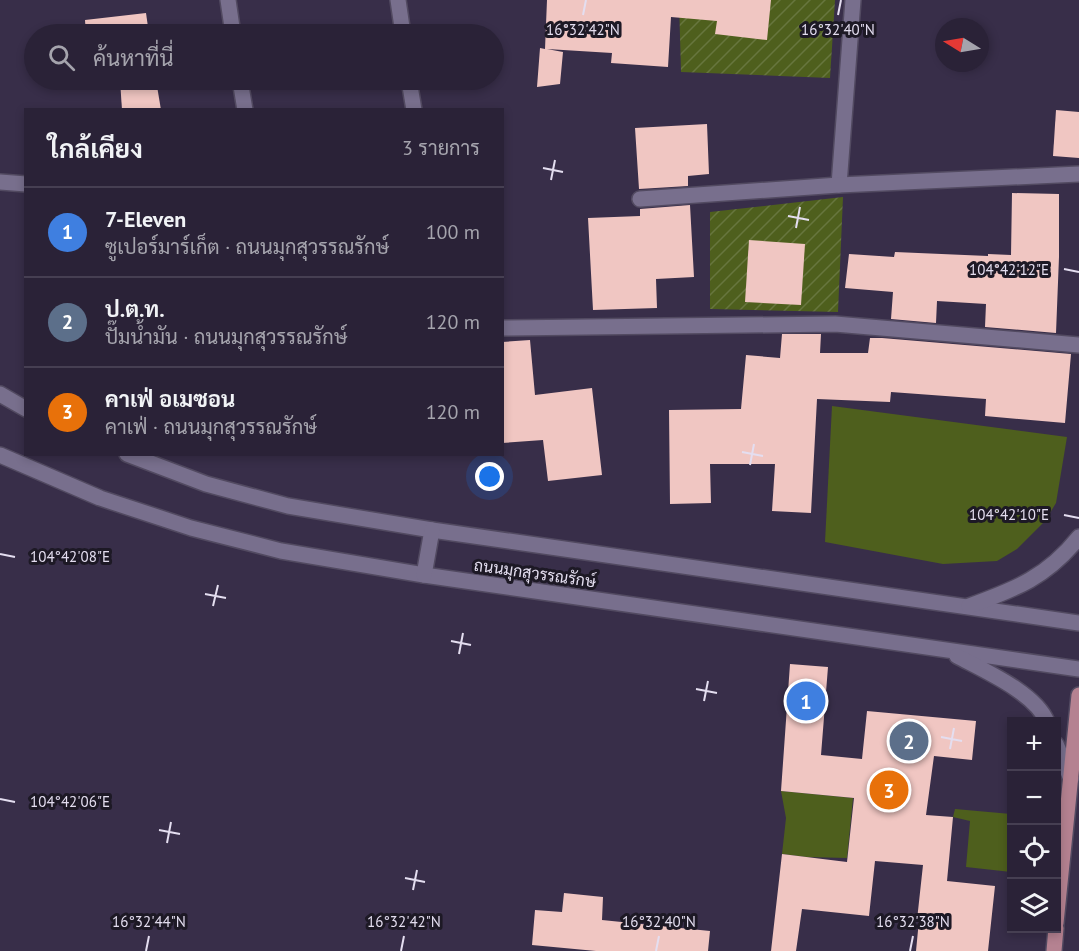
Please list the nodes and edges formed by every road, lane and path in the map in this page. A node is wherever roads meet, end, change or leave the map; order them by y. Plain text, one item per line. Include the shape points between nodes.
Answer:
1 (228, 0) edge
2 (398, 0) edge
3 (853, 0) edge
4 (232, 24) edge
5 (402, 24) edge
6 (242, 90) edge
7 (411, 90) edge
8 (245, 108) edge
9 (414, 108) edge
10 (1079, 174) edge
11 (0, 182) edge
12 (24, 184) edge
13 (839, 184) junction
14 (640, 199) dead end
15 (504, 328) edge
16 (1079, 345) edge
17 (0, 394) edge
18 (24, 408) edge
19 (0, 455) edge
20 (132, 456) edge
21 (432, 530) junction
22 (1079, 537) edge
23 (424, 575) junction
24 (966, 607) junction
25 (1079, 623) edge
26 (946, 650) junction
27 (1079, 669) edge
28 (1079, 695) edge
29 (1045, 717) edge
30 (1061, 756) edge
31 (1071, 779) junction
32 (1061, 879) edge
33 (1056, 933) edge
34 (1054, 951) edge

1 - 4 main road
2 - 5 main road
3 - 13 main road
6 - 8 main road
7 - 9 main road
10 - 13 main road
11 - 12 main road
13 - 14 main road
15 - 16 main road via 836,324
17 - 18 main road
19 - 23 main road, ถนนมุกสุวรรณรักษ์ via 99,498 191,528 281,551
20 - 21 main road, ถนนมุกสุวรรณรักษ์ via 206,484 288,506
21 - 23 main road
21 - 24 main road, ถนนมุกสุวรรณรักษ์
22 - 24 main road via 1052,567 1016,588
23 - 26 main road, ถนนมุกสุวรรณรักษ์
24 - 25 main road, ถนนมุกสุวรรณรักษ์
26 - 27 main road, ถนนมุกสุวรรณรักษ์
26 - 29 main road via 1013,687
28 - 31 main road
30 - 31 main road
31 - 32 main road
33 - 34 main road

